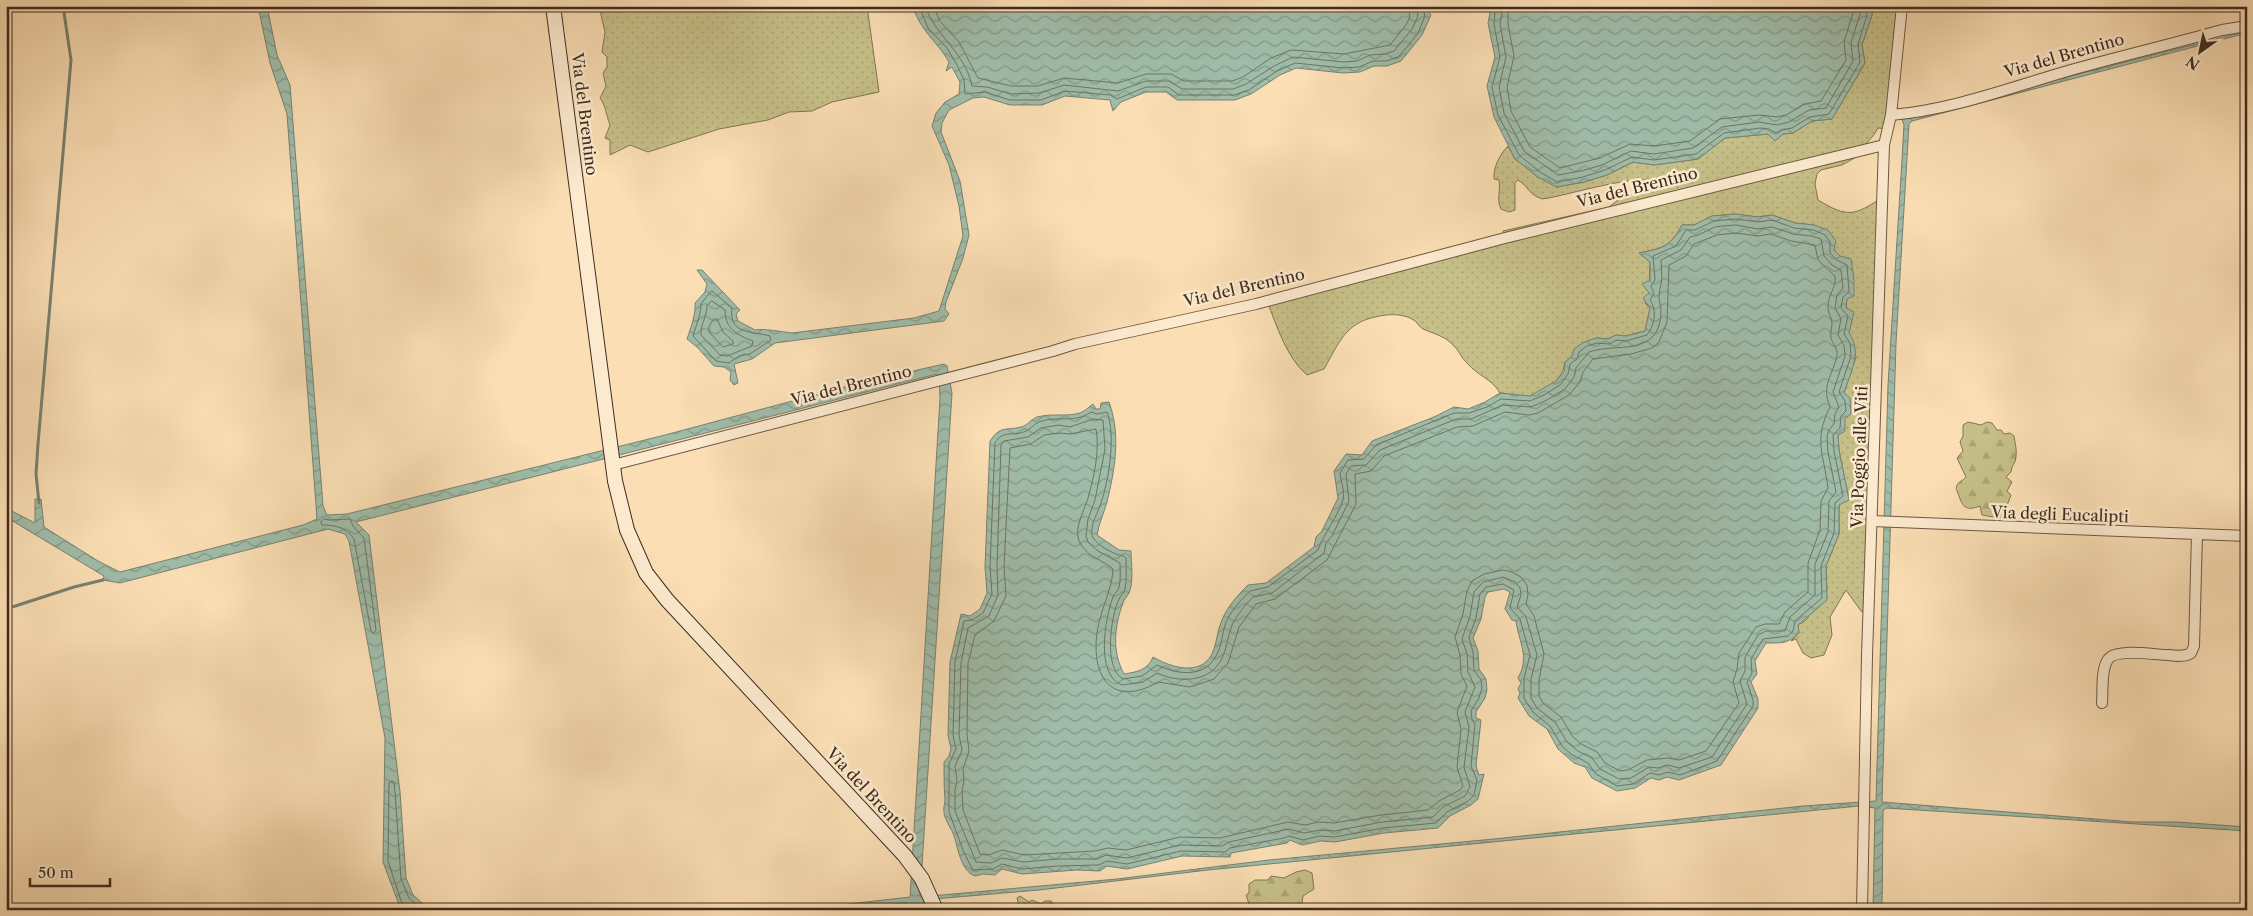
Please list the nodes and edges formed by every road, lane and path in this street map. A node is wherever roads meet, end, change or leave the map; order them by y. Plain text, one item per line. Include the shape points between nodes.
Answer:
1 (553, 6) edge
2 (1902, 6) edge
3 (2247, 26) edge
4 (1891, 115) junction
5 (1884, 145) junction
6 (612, 456) junction
7 (1876, 521) junction
8 (2197, 534) junction
9 (2247, 536) edge
10 (2102, 703) dead end
11 (935, 907) edge
12 (1862, 910) edge

1 - 6 street, Via del Brentino
2 - 4 street, Via Poggio alle Viti
3 - 4 street, Via del Brentino via 1911,114
4 - 5 street, Via Poggio alle Viti
5 - 6 street, Via del Brentino via 1256,304 1074,344 933,382
5 - 7 street, Via Poggio alle Viti
6 - 11 street, Via del Brentino via 627,530 646,573 667,600 905,856 922,878
7 - 8 street, Via degli Eucalipti
7 - 12 street, Via Poggio alle Viti
8 - 9 street, Via degli Eucalipti
8 - 10 street via 2194,646 2191,653 2179,656 2123,652 2112,655 2105,666

